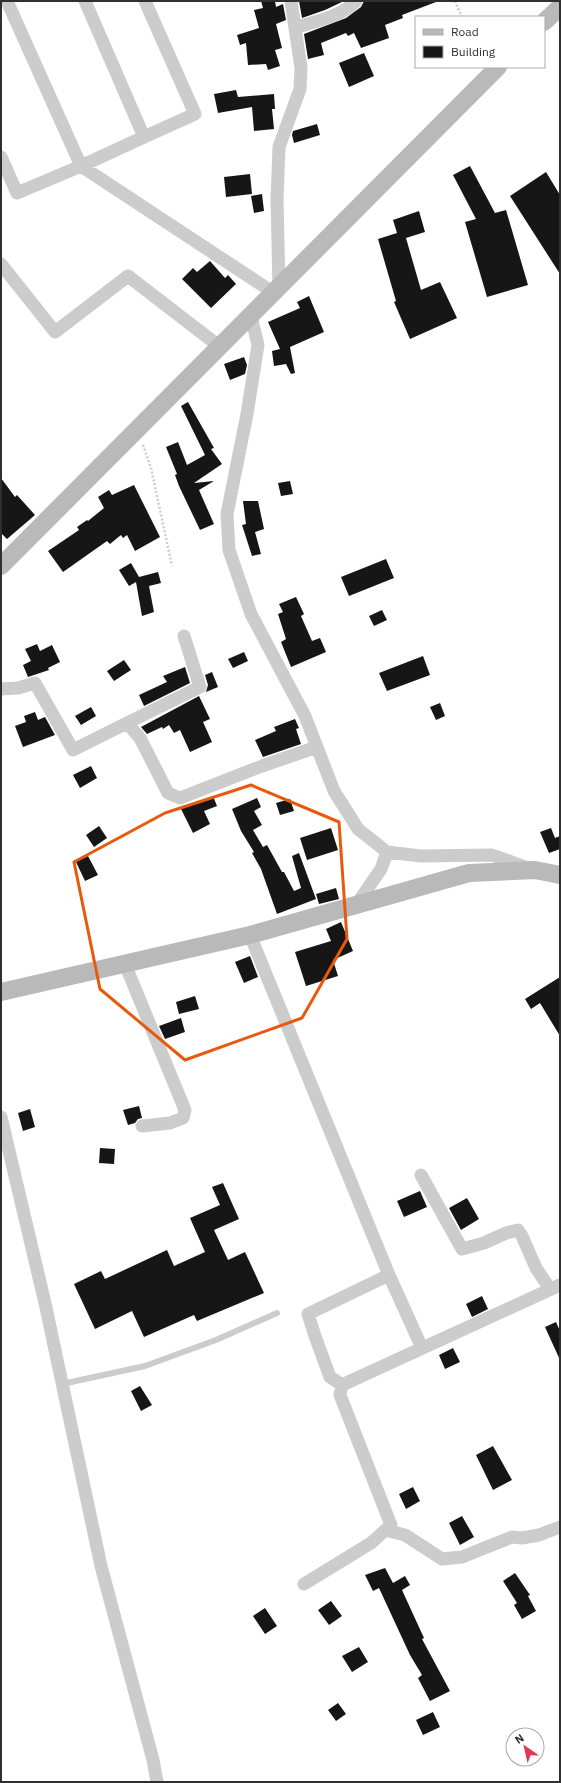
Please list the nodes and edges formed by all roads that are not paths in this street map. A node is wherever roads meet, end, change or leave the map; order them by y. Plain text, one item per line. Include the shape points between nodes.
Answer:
1 (7, 1) edge
2 (85, 1) edge
3 (145, 1) edge
4 (291, 1) edge
5 (356, 1) edge
6 (560, 7) edge
7 (545, 21) edge
8 (295, 28) junction
9 (497, 68) edge
10 (144, 137) junction
11 (1, 157) edge
12 (81, 166) junction
13 (1, 264) edge
14 (276, 291) junction
15 (251, 316) junction
16 (221, 346) junction
17 (1, 566) edge
18 (184, 636) dead end
19 (1, 689) edge
20 (127, 723) junction
21 (317, 747) junction
22 (388, 852) junction
23 (535, 870) junction
24 (560, 875) edge
25 (357, 904) junction
26 (250, 935) junction
27 (125, 964) junction
28 (1, 992) edge
29 (1, 1117) edge
30 (142, 1126) dead end
31 (421, 1176) dead end
32 (389, 1275) junction
33 (555, 1287) edge
34 (277, 1313) dead end
35 (422, 1348) junction
36 (62, 1384) junction
37 (342, 1385) junction
38 (560, 1527) edge
39 (385, 1530) junction
40 (304, 1584) dead end
41 (157, 1782) edge

1 - 12 street
2 - 10 street
3 - 10 street via 195,114
4 - 8 street
5 - 8 street via 351,7 336,14
6 - 7 main road
8 - 14 street via 301,68 300,89 279,147
9 - 14 main road
10 - 12 street
11 - 12 street via 17,193
12 - 14 street
13 - 16 street via 54,332 128,276
14 - 15 main road
15 - 16 main road
15 - 21 street via 258,345 227,514 229,550 251,614 305,716
16 - 17 main road
18 - 20 street via 200,687
19 - 20 street via 35,683 73,750
20 - 21 street via 140,738 168,793 180,798
21 - 22 street via 334,791 358,829
22 - 23 street via 421,856 492,855
22 - 25 street via 381,869
23 - 24 main road
23 - 25 main road via 469,873
25 - 26 main road
26 - 27 main road
26 - 32 street
27 - 28 main road
27 - 30 street via 185,1110 183,1118 170,1123
29 - 36 street
31 - 33 street via 462,1249 484,1244 518,1230 536,1268
32 - 35 street
32 - 37 street via 308,1314 330,1377
33 - 35 street
34 - 36 lane via 216,1340 145,1366
35 - 37 street
36 - 41 street via 101,1566
37 - 39 street via 340,1395 390,1525
38 - 39 street via 539,1535 512,1537 462,1556 442,1559 405,1535
39 - 40 street via 371,1543

